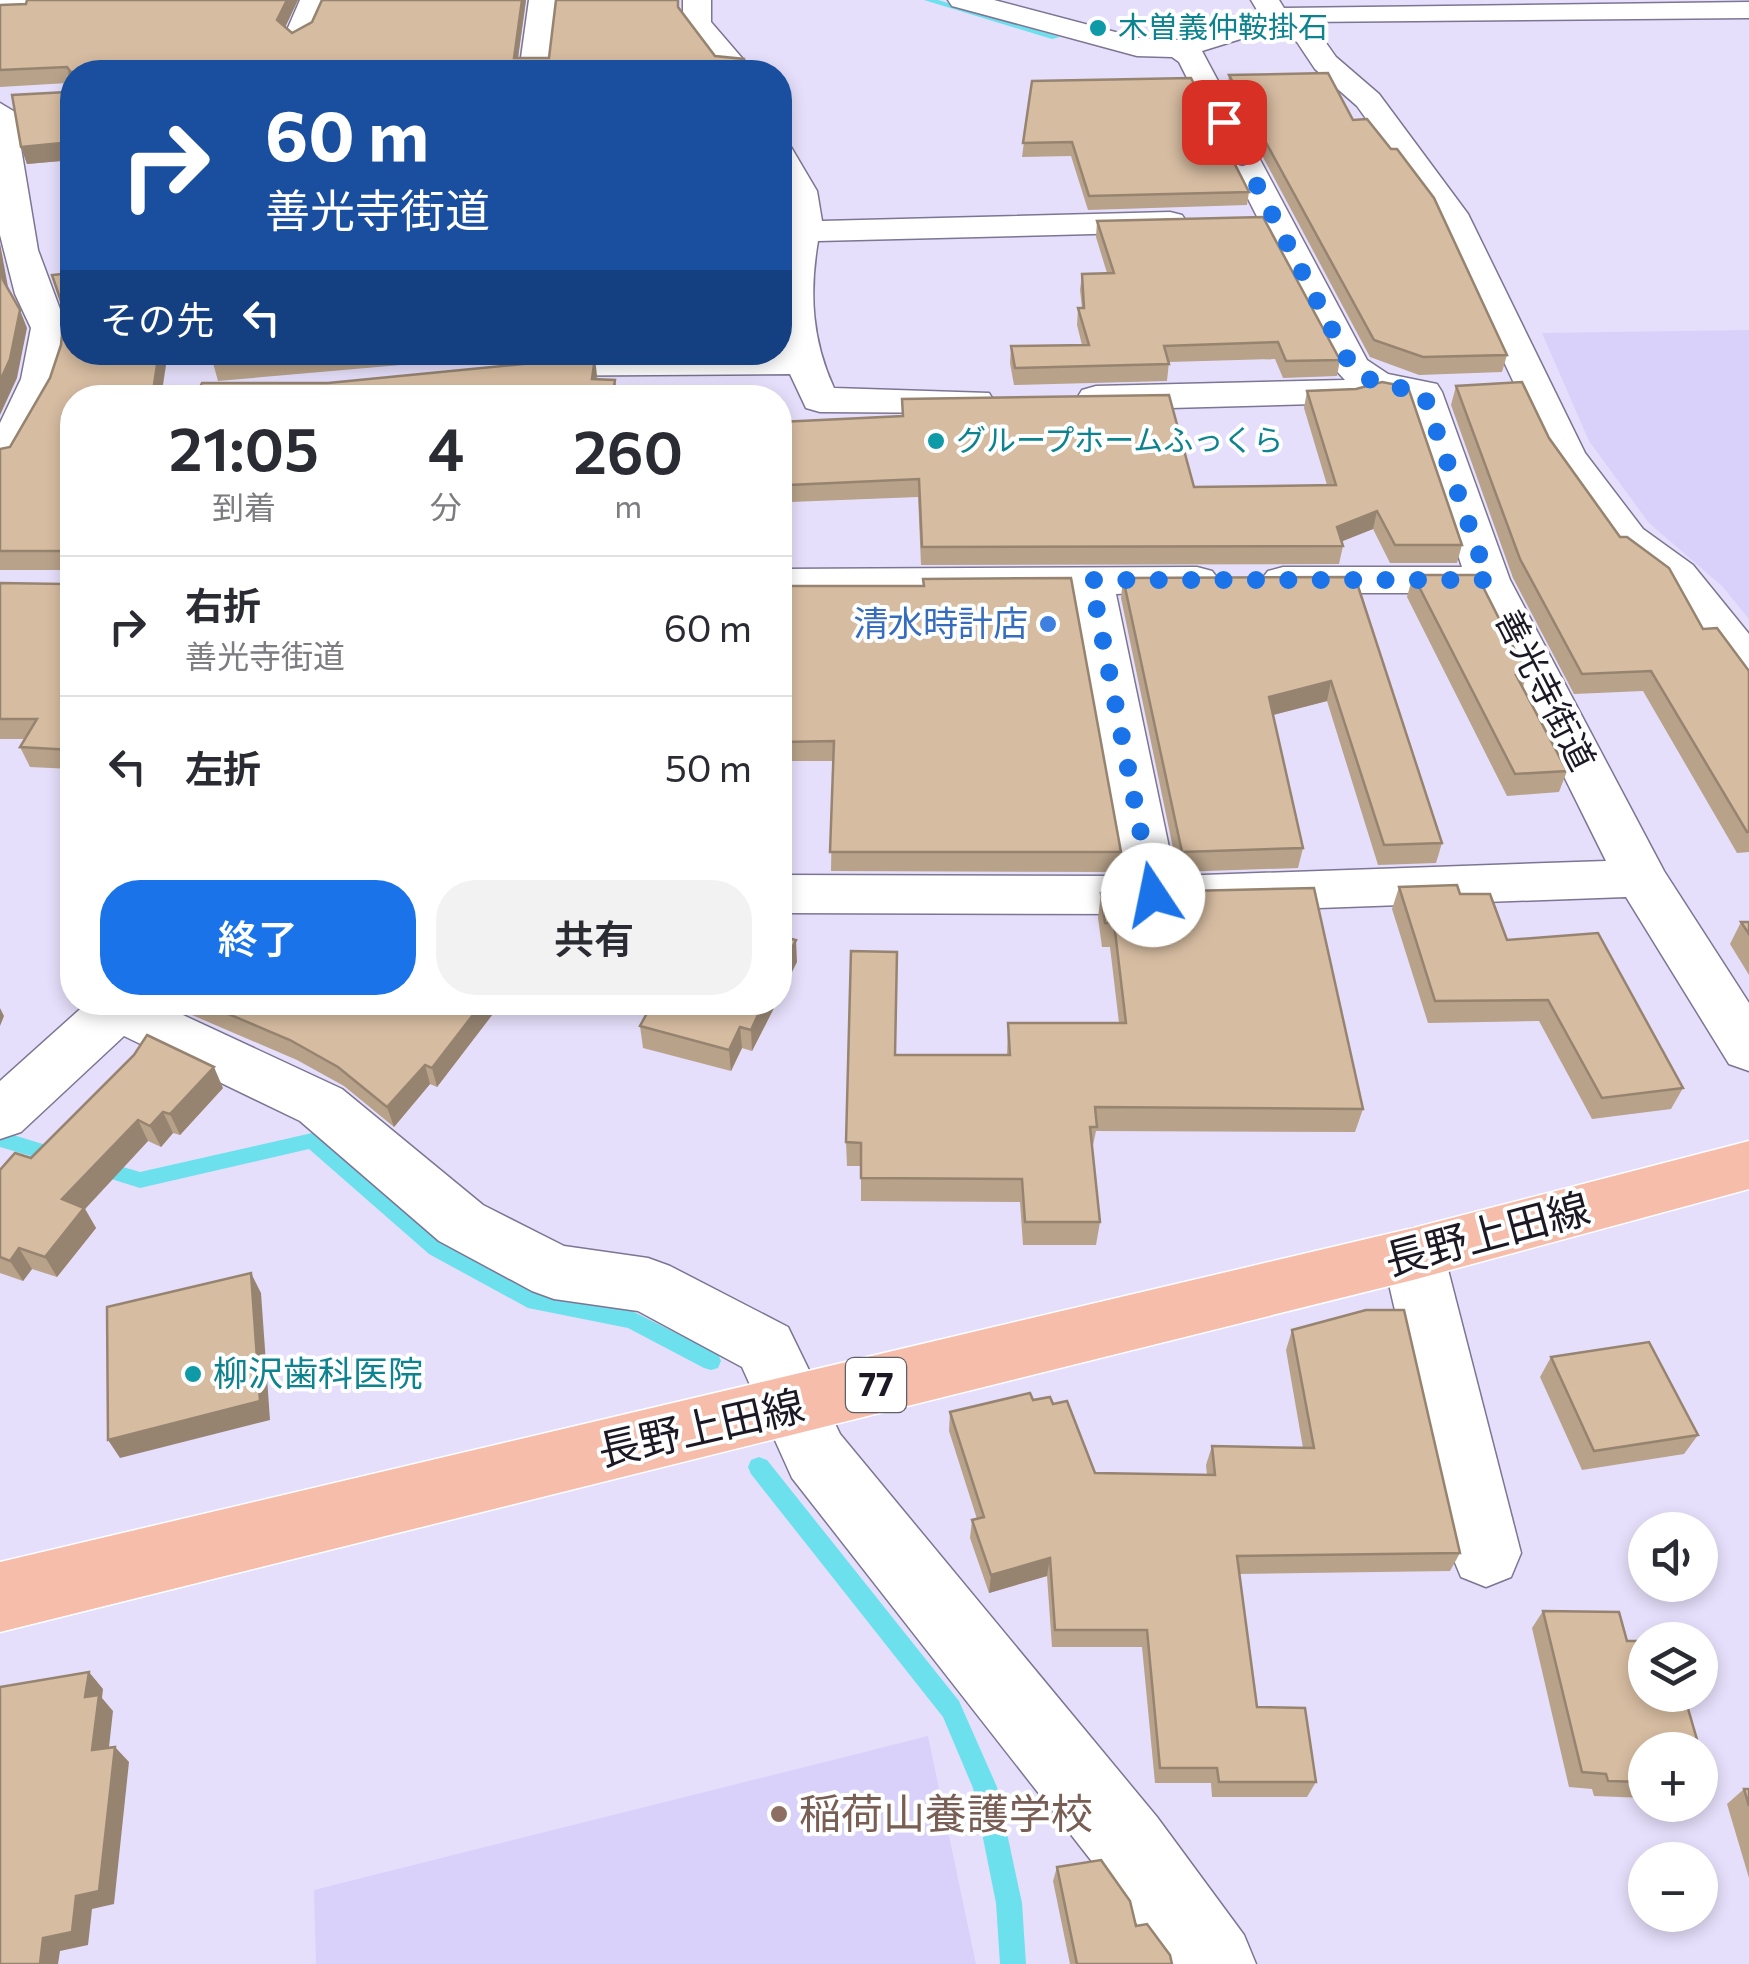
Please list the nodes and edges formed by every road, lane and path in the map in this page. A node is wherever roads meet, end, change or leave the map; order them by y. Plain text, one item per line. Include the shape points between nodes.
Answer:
1 (50, 0) edge
2 (314, 0) edge
3 (544, 0) edge
4 (697, 0) edge
5 (962, 0) edge
6 (0, 5) edge
7 (1271, 10) edge
8 (1749, 10) edge
9 (298, 36) edge
10 (1179, 49) junction
11 (536, 60) edge
12 (729, 60) edge
13 (4, 103) edge
14 (792, 171) edge
15 (1233, 220) edge
16 (1273, 220) junction
17 (1193, 221) edge
18 (793, 225) edge
19 (17, 297) edge
20 (792, 362) edge
21 (804, 362) junction
22 (550, 365) edge
23 (491, 371) edge
24 (1377, 384) junction
25 (1479, 389) junction
26 (60, 407) edge
27 (28, 408) junction
28 (0, 455) edge
29 (1091, 580) junction
30 (1488, 580) junction
31 (792, 582) edge
32 (1749, 664) edge
33 (1640, 878) junction
34 (792, 894) edge
35 (1153, 895) junction
36 (111, 1015) edge
37 (139, 1015) edge
38 (1749, 1048) edge
39 (2, 1115) edge
40 (1749, 1165) edge
41 (1413, 1254) junction
42 (793, 1406) junction
43 (1486, 1553) dead end
44 (0, 1597) edge
45 (1215, 1964) edge

1 - 6 street
2 - 9 street
3 - 11 street
4 - 12 street via 697,23
5 - 10 street via 1137,47
7 - 8 street
7 - 10 street
7 - 25 street via 1307,36 1325,63 1368,100 1451,214 1480,266
10 - 16 street via 1191,57
13 - 19 street
14 - 18 street via 800,183
15 - 16 street
16 - 24 street via 1352,368
17 - 18 street via 815,231
18 - 21 street via 793,289
19 - 27 street via 50,323 46,360
20 - 21 street
21 - 24 street via 820,400 1037,401 1352,391
22 - 23 street
24 - 25 street
25 - 30 street
25 - 32 street via 1566,455 1628,538 1678,574
26 - 27 street
27 - 28 street
29 - 30 street, 善光寺街道
29 - 31 street, 善光寺街道
29 - 35 street
30 - 33 street, 善光寺街道
33 - 35 street
33 - 38 street, 善光寺街道
34 - 35 street
36 - 39 street
37 - 42 street via 321,1105 461,1223 492,1240 554,1272 648,1286 764,1347
40 - 41 main road, 長野上田線 / 77
41 - 42 main road, 長野上田線 / 77
41 - 43 street
42 - 44 main road, 長野上田線 / 77
42 - 45 street via 816,1456 1128,1845

